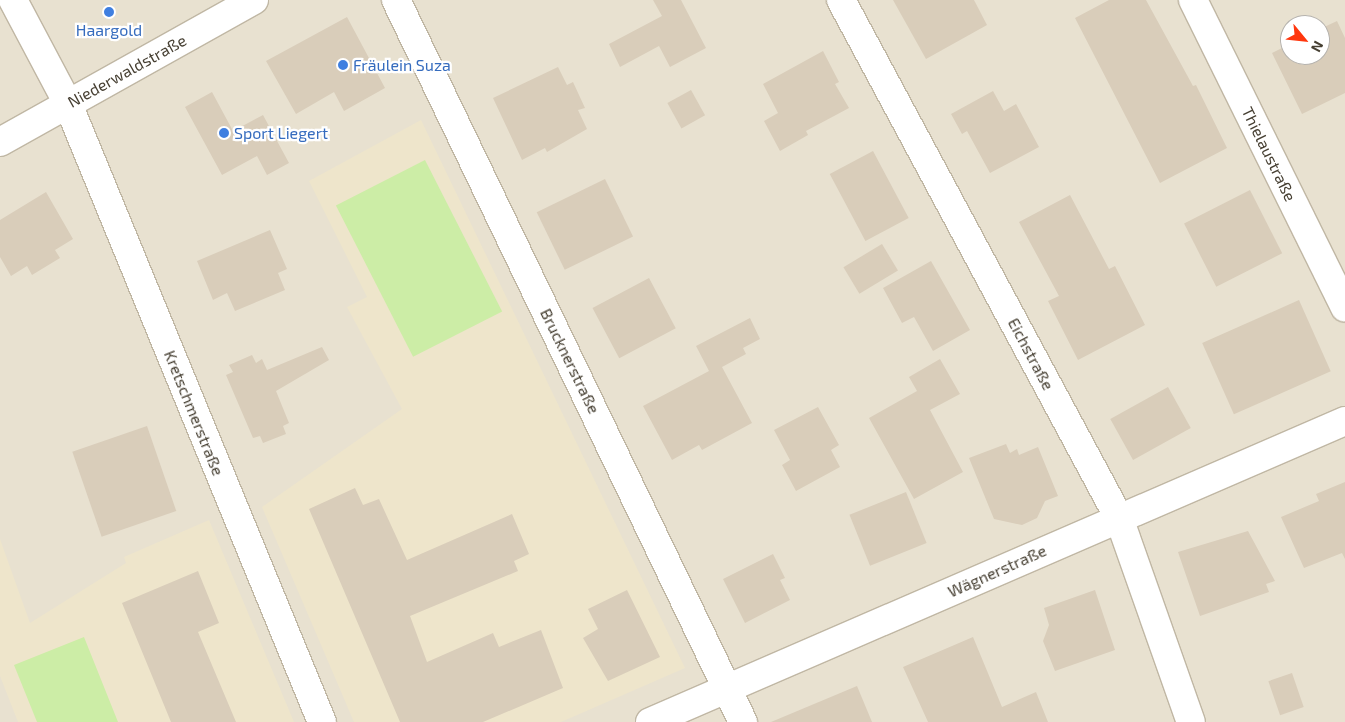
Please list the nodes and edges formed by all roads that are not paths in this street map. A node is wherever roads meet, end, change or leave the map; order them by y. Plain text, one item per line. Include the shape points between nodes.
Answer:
1 (13, 0) edge
2 (254, 0) edge
3 (396, 0) edge
4 (841, 0) edge
5 (1193, 0) edge
6 (68, 104) junction
7 (0, 142) edge
8 (1345, 308) edge
9 (1345, 421) edge
10 (1118, 518) junction
11 (728, 689) junction
12 (322, 722) edge
13 (650, 722) edge
14 (743, 722) edge
15 (1191, 722) edge

1 - 6 street, Kretschmerstraße
2 - 6 street, Niederwaldstraße
3 - 11 street, Brucknerstraße
4 - 10 street, Eichstraße
5 - 8 street, Thielaustraße
6 - 7 street, Niederwaldstraße
6 - 12 street, Kretschmerstraße
9 - 10 street, Wägnerstraße
10 - 11 street, Wägnerstraße
10 - 15 street, Eichstraße
11 - 13 street, Wägnerstraße
11 - 14 street, Brucknerstraße

